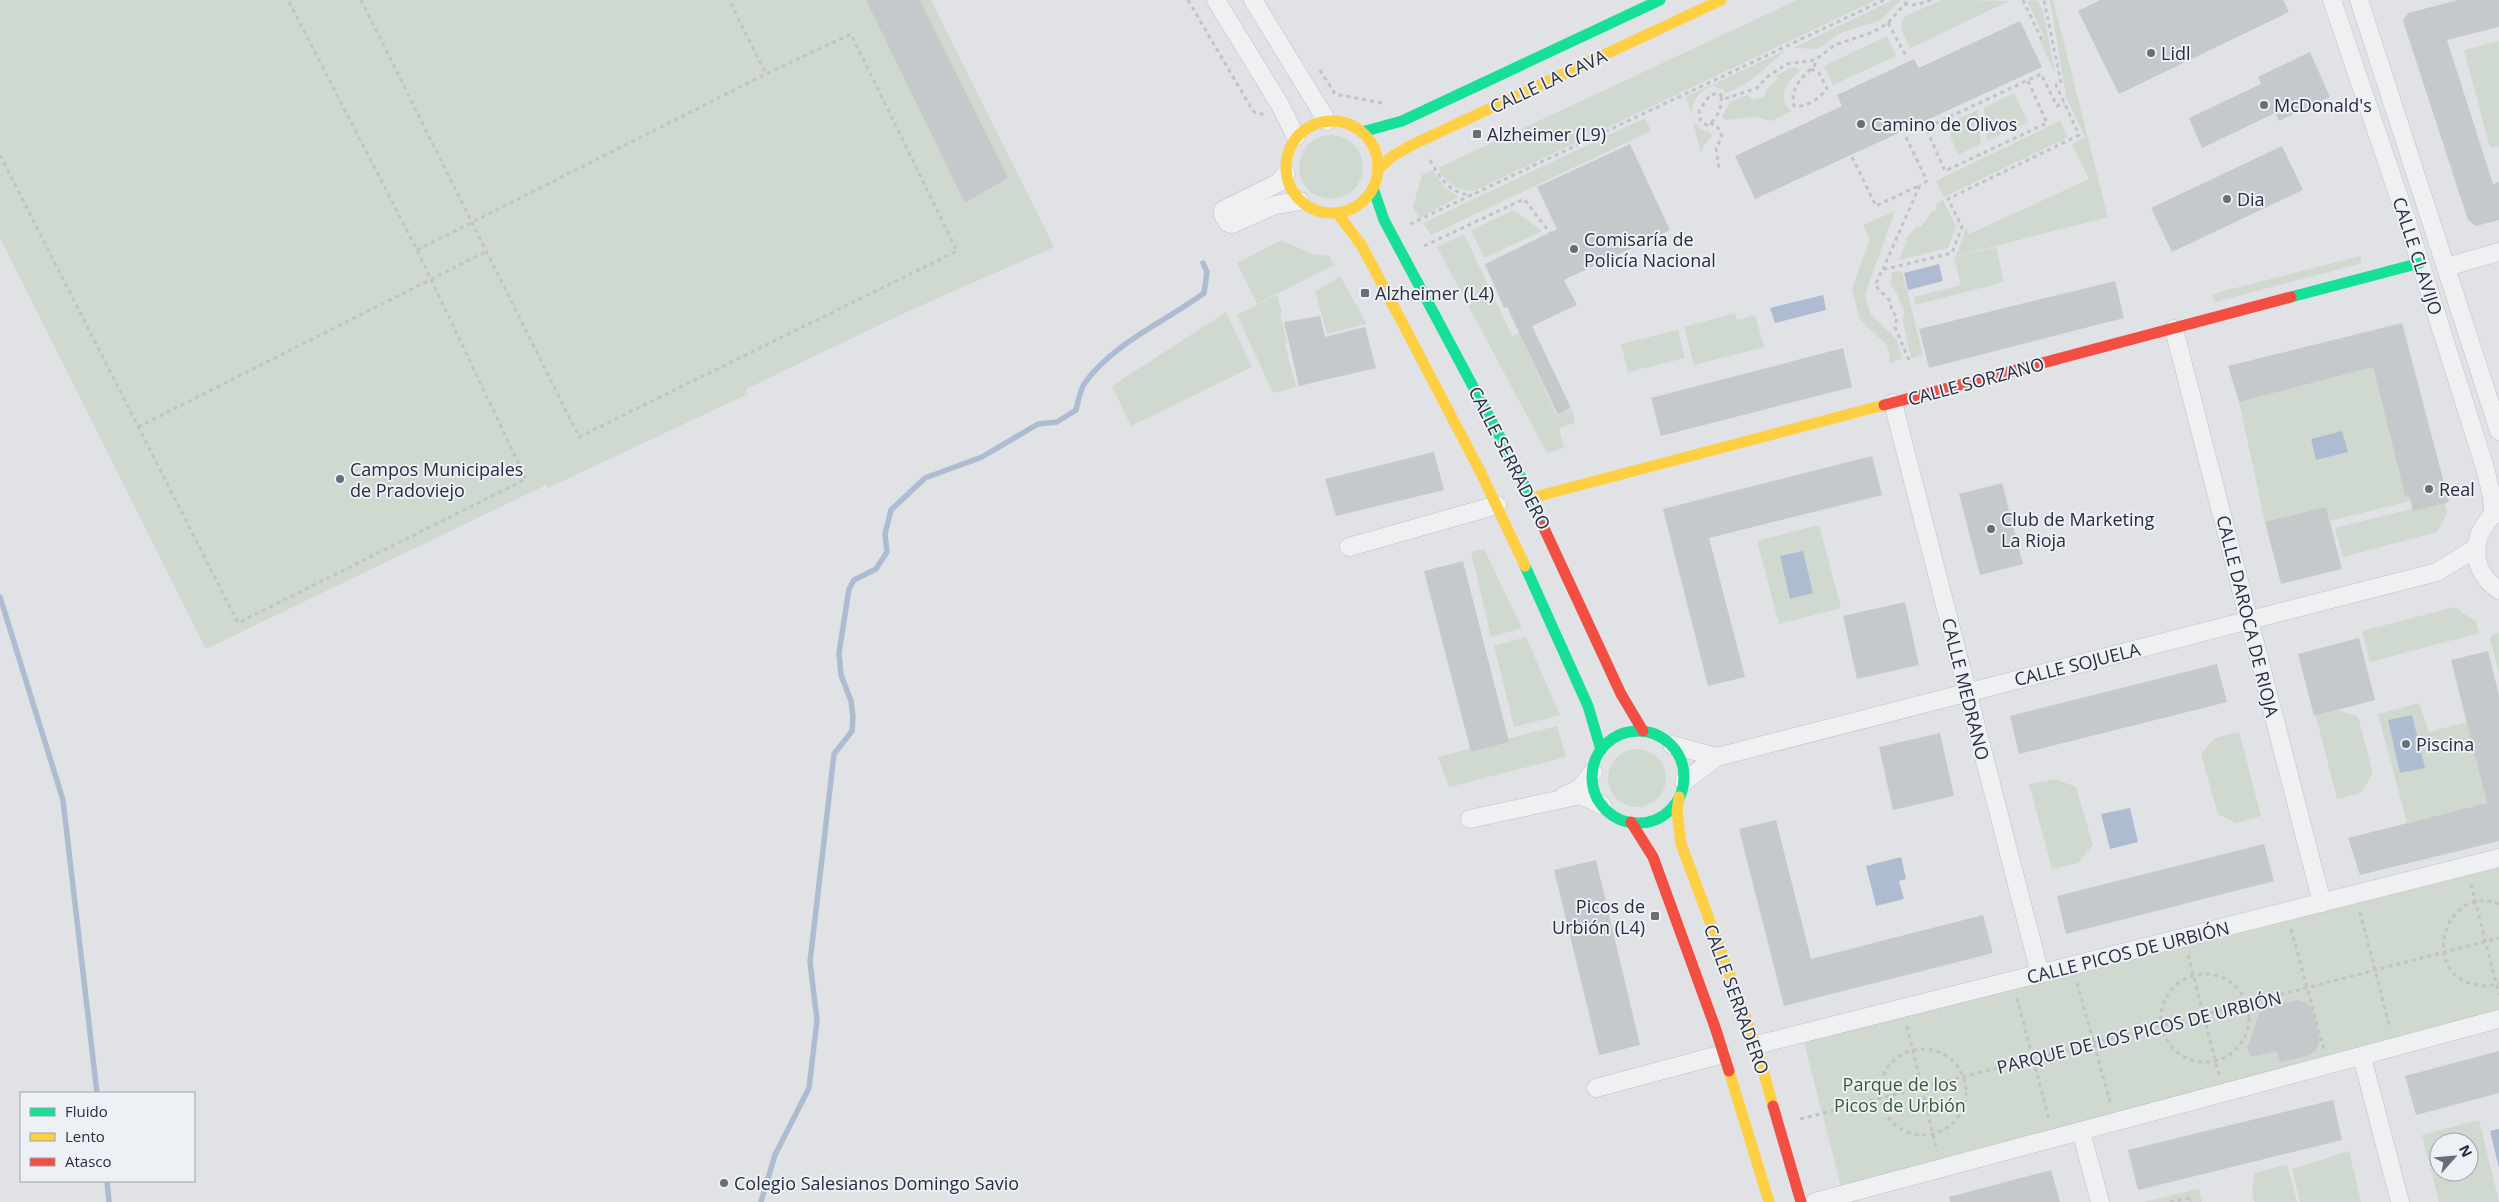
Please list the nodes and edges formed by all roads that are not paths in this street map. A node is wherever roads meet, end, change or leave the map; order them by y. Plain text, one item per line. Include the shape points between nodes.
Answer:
1 (1216, 0) edge
2 (1253, 0) edge
3 (1660, 0) edge
4 (1722, 0) edge
5 (2332, 0) edge
6 (2359, 0) edge
7 (1327, 121) junction
8 (1362, 132) junction
9 (1296, 137) junction
10 (1378, 169) junction
11 (1286, 174) junction
12 (1374, 188) junction
13 (1300, 201) junction
14 (1338, 214) junction
15 (2499, 252) edge
16 (2420, 263) junction
17 (2446, 267) junction
18 (2174, 329) junction
19 (1893, 403) junction
20 (2499, 431) edge
21 (1531, 498) junction
22 (1497, 505) junction
23 (2496, 514) edge
24 (1350, 547) dead end
25 (2476, 548) junction
26 (2437, 572) junction
27 (2484, 578) junction
28 (2499, 590) edge
29 (2249, 620) junction
30 (1967, 692) junction
31 (1643, 731) junction
32 (1672, 745) junction
33 (1601, 750) junction
34 (1717, 757) junction
35 (1592, 772) junction
36 (1682, 790) junction
37 (1551, 801) junction
38 (1602, 805) junction
39 (1470, 819) dead end
40 (1631, 822) junction
41 (2499, 858) edge
42 (2322, 903) junction
43 (2040, 974) junction
44 (2499, 1019) edge
45 (1756, 1045) junction
46 (1723, 1054) junction
47 (2362, 1057) junction
48 (1596, 1088) dead end
49 (2081, 1131) junction
50 (1769, 1202) edge
51 (1801, 1202) edge
52 (1815, 1202) edge
53 (2100, 1202) edge
54 (2400, 1202) edge

1 - 9 street
2 - 7 street
3 - 8 main road, CALLE LA CAVA via 1402,121
4 - 10 main road, CALLE LA CAVA via 1412,145
5 - 16 street, CALLE CLAVIJO
6 - 17 street, CALLE CLAVIJO
7 - 8 main road via 1345,123
7 - 9 main road via 1310,126
8 - 10 main road via 1374,149
9 - 11 main road via 1287,155
10 - 12 main road
11 - 13 main road
11 - 13 street via 1278,183 1223,210 1224,219 1232,224 1275,205
12 - 14 main road via 1359,205
12 - 21 main road, CALLE SERRADERO via 1384,220
13 - 14 main road via 1311,209
14 - 22 main road, CALLE SERRADERO via 1362,246
15 - 17 street
16 - 18 main road, CALLE SORZANO
16 - 23 street, CALLE CLAVIJO via 2485,468
17 - 20 street, CALLE CLAVIJO
18 - 19 main road, CALLE SORZANO
18 - 29 street, CALLE DAROCA DE RIOJA
19 - 21 main road, CALLE SORZANO
19 - 30 street, CALLE MEDRANO
21 - 31 main road, CALLE SERRADERO via 1621,694
22 - 24 street
22 - 33 main road, CALLE SERRADERO via 1588,706
23 - 25 street via 2484,524
25 - 26 street, CALLE SOJUELA
25 - 27 street via 2477,563
26 - 27 street, CALLE SOJUELA via 2465,572
26 - 29 street, CALLE SOJUELA
27 - 28 street
29 - 30 street, CALLE SOJUELA
29 - 42 street, CALLE DAROCA DE RIOJA
30 - 34 street, CALLE SOJUELA
30 - 43 street, CALLE MEDRANO
31 - 32 main road via 1653,733
31 - 33 main road via 1619,735
32 - 34 street, CALLE SOJUELA
32 - 36 main road via 1684,769
33 - 35 main road
34 - 36 street, CALLE SOJUELA
35 - 37 street via 1579,789
35 - 38 main road via 1593,784
36 - 40 main road via 1671,809 1659,817
36 - 45 main road, CALLE SERRADERO via 1677,812 1681,844
37 - 38 street via 1581,795
37 - 39 street
38 - 40 main road via 1610,813
40 - 46 main road, CALLE SERRADERO via 1653,857
41 - 42 street, CALLE PICOS DE URBIÓN
42 - 43 street, CALLE PICOS DE URBIÓN
43 - 45 street, CALLE PICOS DE URBIÓN
44 - 47 street
45 - 51 main road, CALLE SERRADERO
46 - 48 street
46 - 50 main road, CALLE SERRADERO
47 - 49 street
47 - 54 street
49 - 52 street
49 - 53 street

